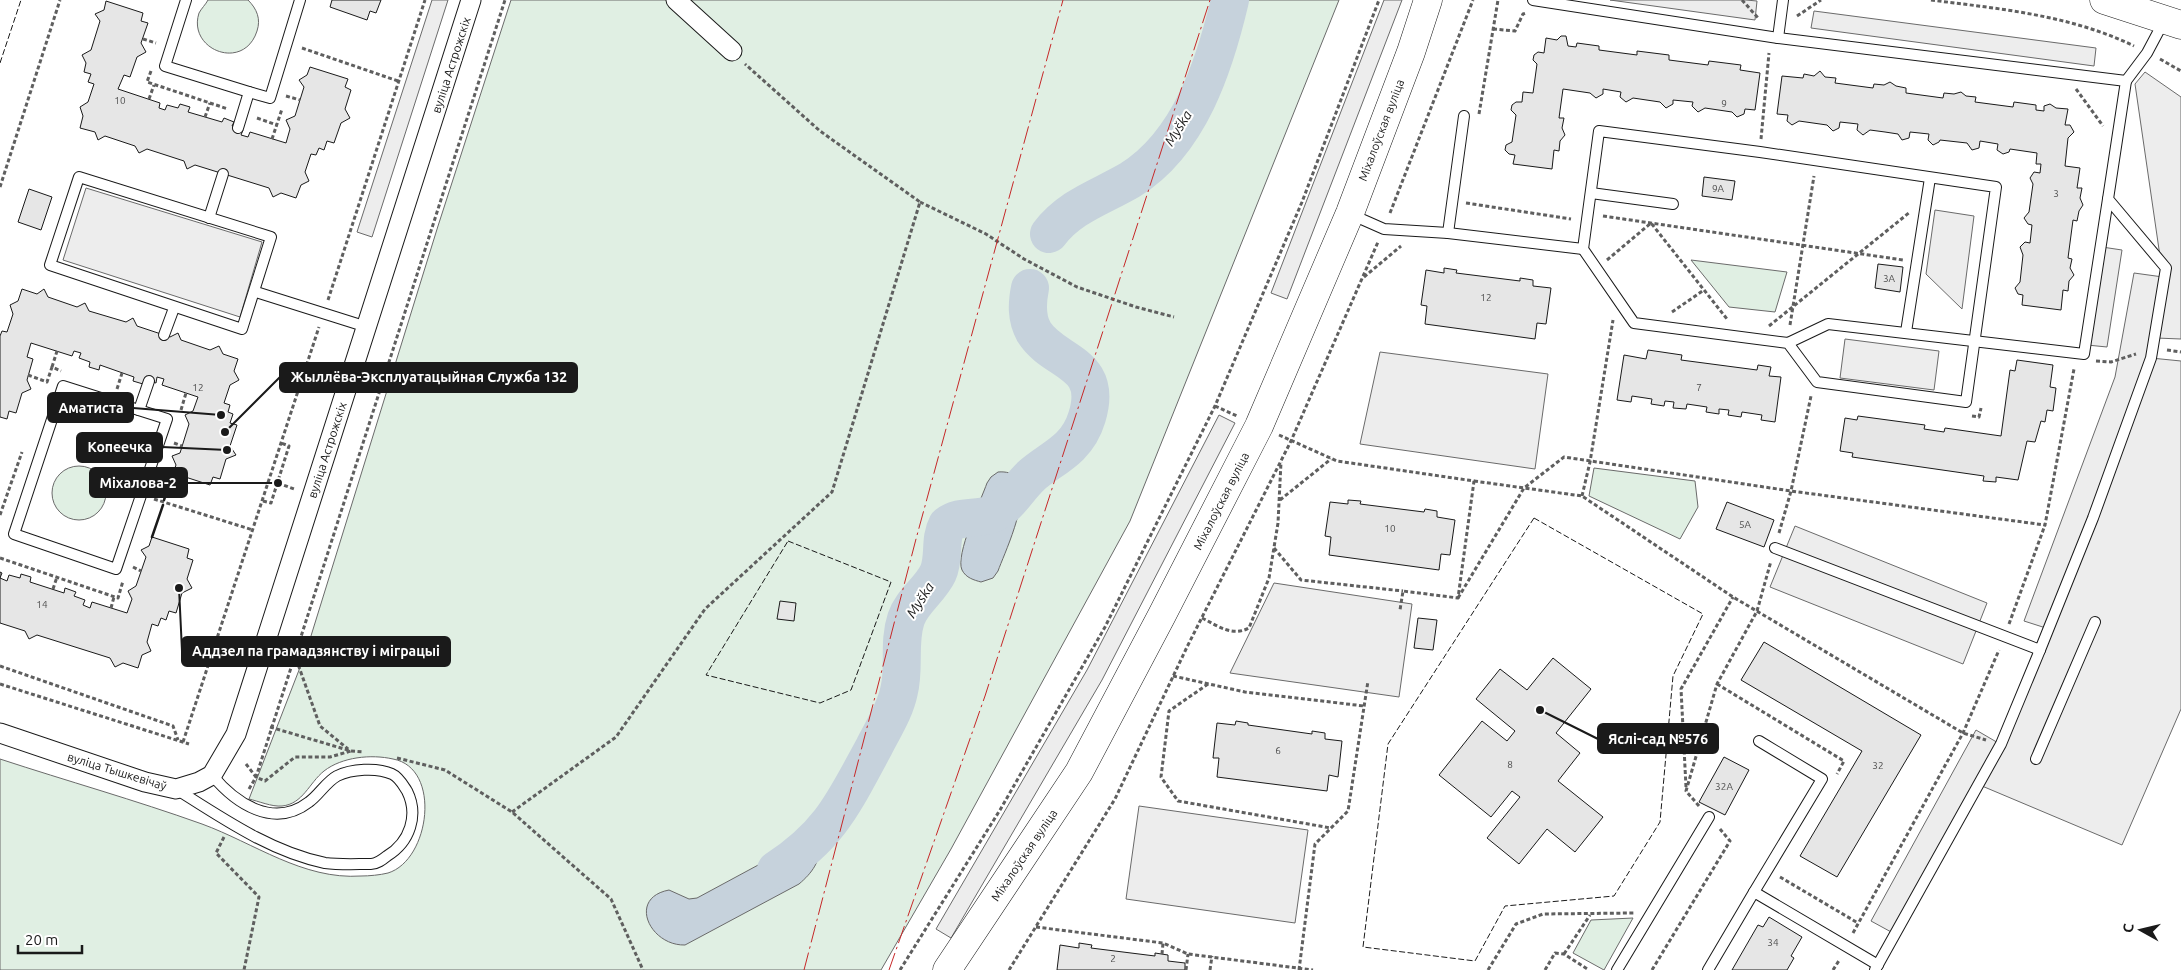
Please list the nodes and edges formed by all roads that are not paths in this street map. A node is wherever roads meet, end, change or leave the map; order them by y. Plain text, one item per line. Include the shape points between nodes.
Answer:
1 (186, 0) edge
2 (300, 0) edge
3 (471, 0) edge
4 (676, 0) edge
5 (1428, 0) edge
6 (1782, 0) edge
7 (2104, 0) edge
8 (1533, 5) edge
9 (2173, 22) edge
10 (1772, 37) junction
11 (732, 52) road end
12 (2126, 81) junction
13 (249, 92) junction
14 (1464, 116) dead end
15 (238, 128) dead end
16 (223, 174) dead end
17 (1930, 178) junction
18 (1591, 193) junction
19 (2108, 199) junction
20 (1673, 204) dead end
21 (1350, 214) junction
22 (209, 218) junction
23 (1448, 233) junction
24 (1583, 249) junction
25 (256, 292) junction
26 (174, 308) junction
27 (367, 327) junction
28 (1906, 332) junction
29 (164, 335) dead end
30 (1974, 340) junction
31 (1788, 344) junction
32 (149, 381) dead end
33 (139, 410) junction
34 (1775, 548) road end
35 (2094, 622) dead end
36 (2040, 650) junction
37 (0, 733) edge
38 (1759, 741) dead end
39 (2036, 759) dead end
40 (212, 775) junction
41 (176, 789) junction
42 (1709, 817) road end
43 (1754, 892) junction
44 (1876, 968) edge
45 (947, 970) edge
46 (1618, 970) edge
47 (1708, 970) edge

1 - 13 lane via 165,66
2 - 13 lane via 270,98
3 - 27 street, вуліца Астрожскіх
4 - 11 street
5 - 21 street, Міхалоўская вуліца
6 - 10 lane
7 - 9 street
8 - 10 lane
9 - 12 lane
10 - 12 lane
12 - 19 lane
13 - 15 lane
14 - 23 lane
16 - 22 lane
17 - 18 lane via 1599,131
17 - 28 lane
17 - 30 lane via 1996,187
18 - 20 lane
18 - 24 lane
19 - 30 lane via 2084,354 2076,356
19 - 36 lane via 2166,268 2153,349 2093,518
21 - 23 lane via 1384,229
21 - 45 street, Міхалоўская вуліца via 1273,396 1079,772
22 - 25 lane via 271,237
22 - 26 lane via 79,177 50,266
23 - 24 lane
24 - 31 lane via 1634,323
25 - 26 lane via 242,329
25 - 27 lane
26 - 29 lane
27 - 40 street, вуліца Астрожскіх via 236,734
28 - 30 lane
28 - 31 lane via 1828,324
30 - 31 lane via 1966,402 1816,382
32 - 33 lane
33 - 33 lane via 167,419 116,569 14,534 63,386
34 - 36 lane
35 - 39 lane
36 - 44 lane via 2001,744
37 - 41 street, вуліца Тышкевічаў
38 - 43 lane via 1822,779
40 - 41 street, вуліца Тышкевічаў
40 - 41 lane via 227,792 257,811 282,814 298,810 337,776 370,770 393,774 403,784 411,801 412,825 406,840 376,864 325,863 284,849 231,824
42 - 46 lane
43 - 44 lane
43 - 47 lane

